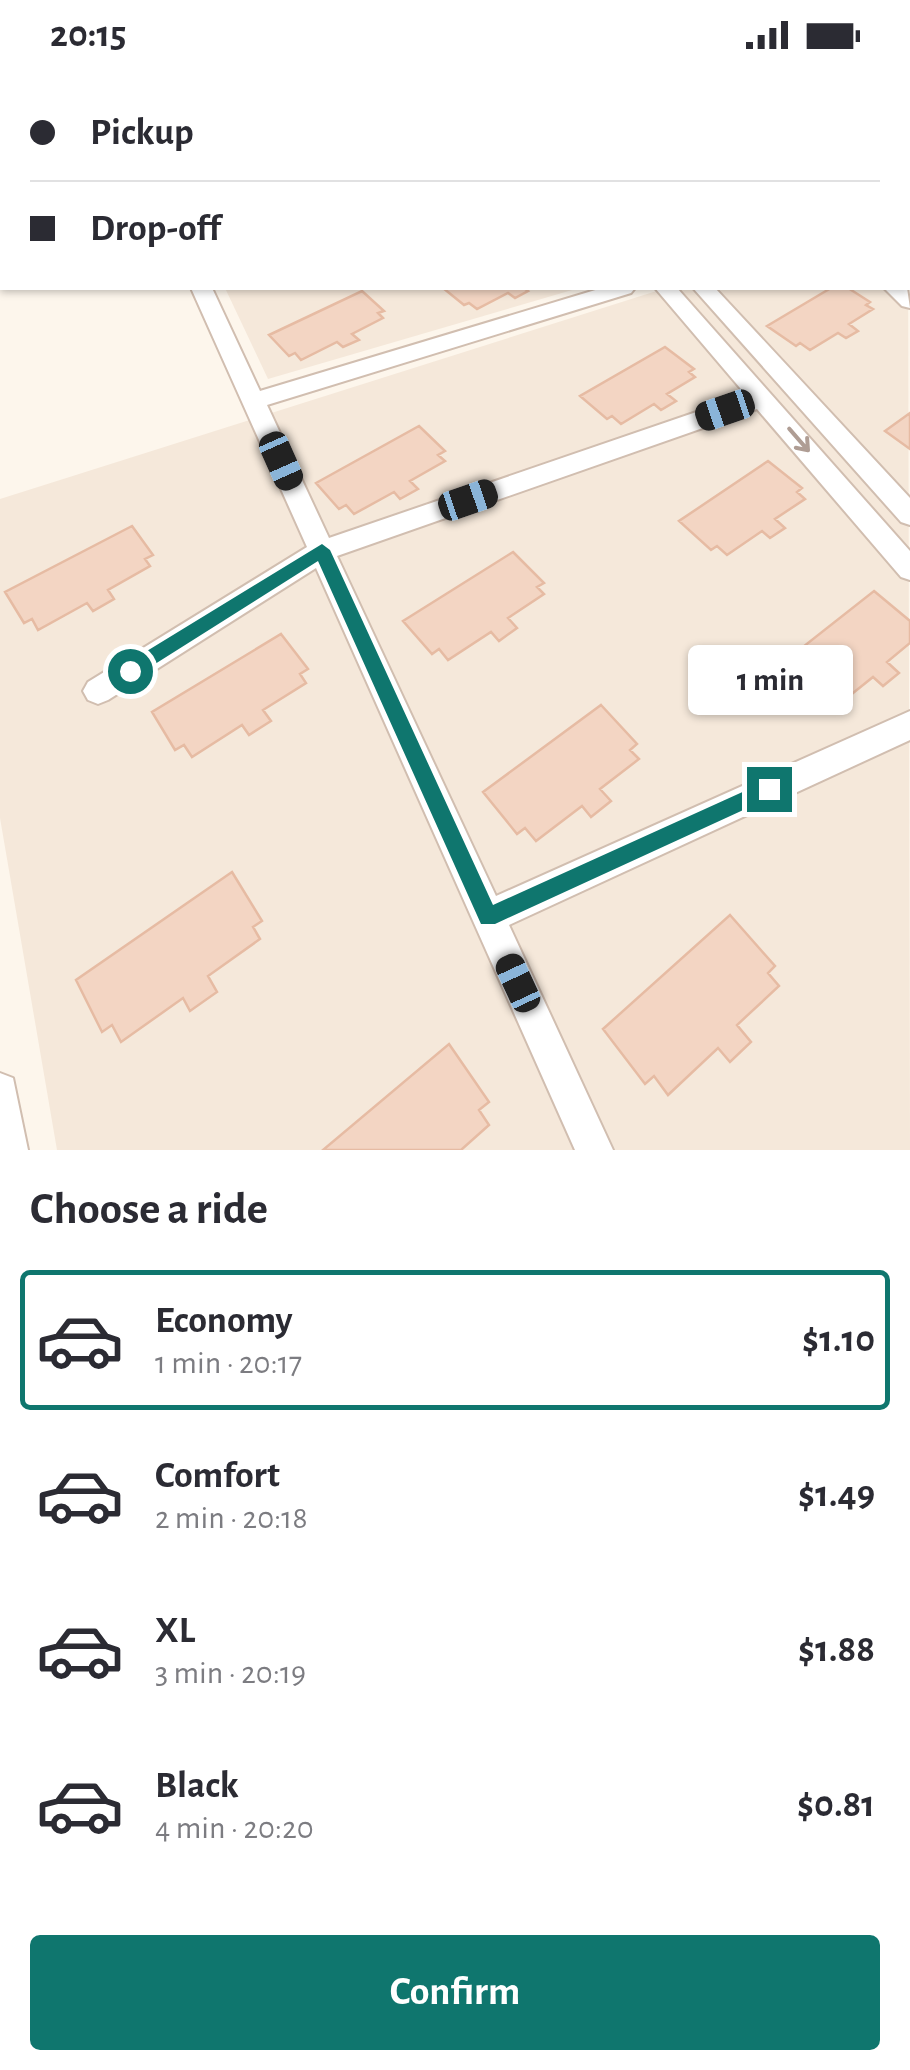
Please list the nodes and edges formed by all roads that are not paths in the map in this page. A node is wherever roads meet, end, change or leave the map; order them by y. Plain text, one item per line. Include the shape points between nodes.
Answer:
1 (209, 290) edge
2 (608, 290) edge
3 (668, 290) edge
4 (705, 290) edge
5 (762, 398) junction
6 (254, 401) junction
7 (910, 514) edge
8 (322, 550) junction
9 (910, 568) edge
10 (98, 691) dead end
11 (910, 725) edge
12 (488, 917) junction
13 (0, 1091) edge
14 (9, 1150) edge
15 (594, 1150) edge

1 - 6 street
2 - 6 street
3 - 5 street
4 - 7 street
5 - 8 street
5 -> 9 street
6 - 8 street
8 - 10 street
8 - 12 street
11 - 12 street
12 - 15 street
13 - 14 street

